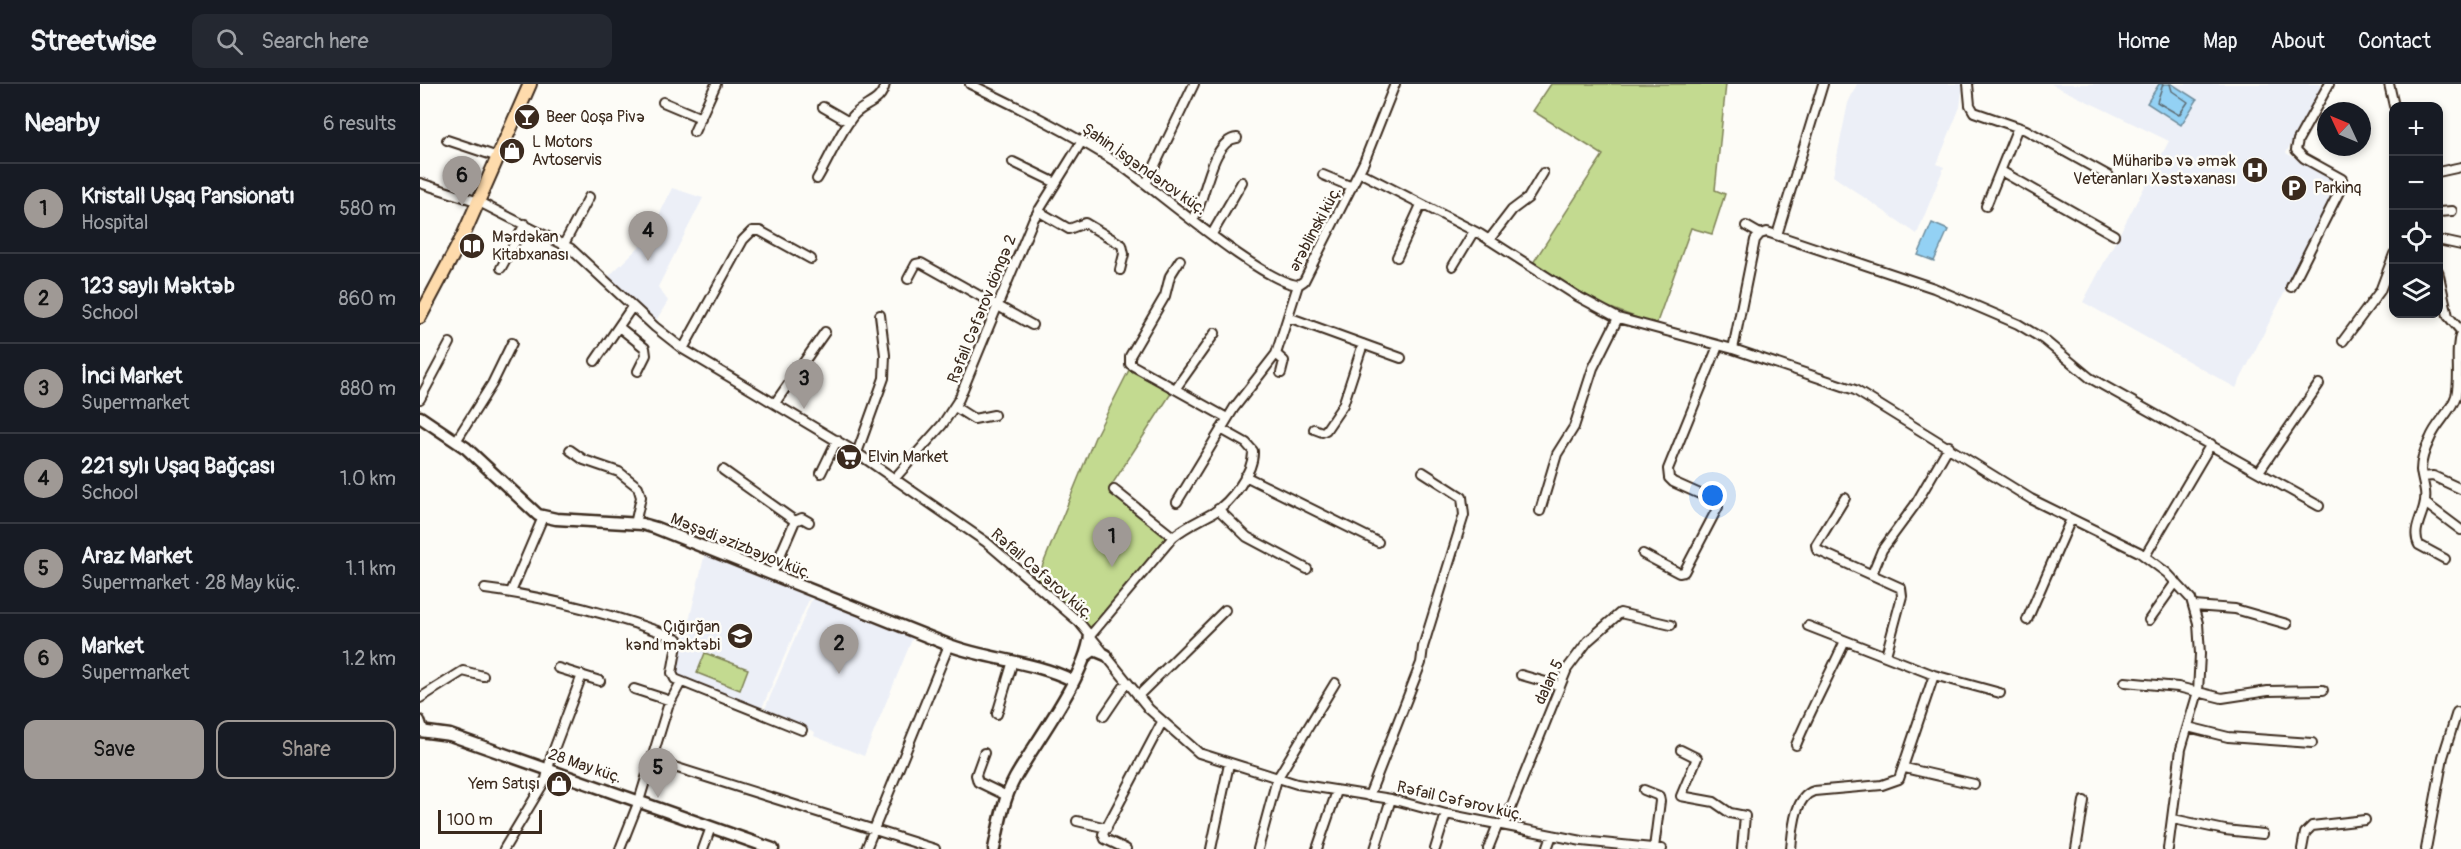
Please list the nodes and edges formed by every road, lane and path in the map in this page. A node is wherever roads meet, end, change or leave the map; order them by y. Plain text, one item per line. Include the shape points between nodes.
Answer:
1 (530, 84) edge
2 (716, 84) edge
3 (885, 84) edge
4 (970, 84) edge
5 (1194, 84) edge
6 (1395, 84) edge
7 (1823, 84) edge
8 (1968, 84) edge
9 (2329, 84) edge
10 (2389, 84) edge
11 (663, 102) dead end
12 (2393, 102) edge
13 (823, 106) dead end
14 (701, 118) junction
15 (849, 122) junction
16 (2018, 127) junction
17 (694, 132) dead end
18 (1238, 138) dead end
19 (447, 140) dead end
20 (1082, 141) junction
21 (498, 157) junction
22 (1013, 162) dead end
23 (2461, 167) edge
24 (2001, 171) junction
25 (2443, 171) edge
26 (1359, 172) junction
27 (1543, 173) dead end
28 (1323, 175) dead end
29 (2109, 176) dead end
30 (817, 179) dead end
31 (1054, 182) junction
32 (1242, 182) dead end
33 (420, 183) edge
34 (1146, 184) junction
35 (1352, 187) junction
36 (590, 198) dead end
37 (479, 202) junction
38 (1421, 205) junction
39 (1986, 206) dead end
40 (1038, 211) junction
41 (2452, 211) dead end
42 (2443, 212) edge
43 (1193, 220) junction
44 (525, 224) junction
45 (1746, 225) dead end
46 (1474, 231) junction
47 (1212, 234) junction
48 (1760, 234) junction
49 (1777, 235) junction
50 (2114, 235) dead end
51 (1489, 240) junction
52 (2443, 241) edge
53 (564, 244) junction
54 (2461, 245) edge
55 (1397, 257) dead end
56 (811, 258) dead end
57 (1180, 260) dead end
58 (2390, 264) edge
59 (1453, 266) dead end
60 (501, 268) dead end
61 (1120, 270) dead end
62 (908, 279) dead end
63 (1298, 285) junction
64 (2291, 287) dead end
65 (2443, 291) edge
66 (998, 306) junction
67 (632, 307) junction
68 (880, 315) dead end
69 (420, 317) edge
70 (1288, 317) junction
71 (1618, 318) junction
72 (1032, 325) dead end
73 (619, 327) junction
74 (825, 332) dead end
75 (2461, 332) edge
76 (1215, 333) dead end
77 (2343, 341) dead end
78 (450, 343) dead end
79 (512, 343) dead end
80 (1363, 344) junction
81 (1718, 345) junction
82 (683, 349) junction
83 (1733, 349) junction
84 (1276, 354) junction
85 (1401, 358) dead end
86 (595, 362) dead end
87 (638, 371) dead end
88 (1281, 372) dead end
89 (2319, 384) dead end
90 (1176, 388) junction
91 (420, 399) edge
92 (775, 403) junction
93 (955, 407) junction
94 (994, 415) dead end
95 (420, 417) edge
96 (1227, 418) junction
97 (1221, 429) junction
98 (1314, 429) dead end
99 (837, 440) junction
100 (456, 441) junction
101 (2211, 444) junction
102 (1949, 446) junction
103 (570, 450) dead end
104 (857, 453) junction
105 (723, 470) dead end
106 (2260, 470) junction
107 (1423, 472) dead end
108 (821, 473) dead end
109 (1245, 476) junction
110 (895, 477) junction
111 (2423, 477) junction
112 (2461, 489) edge
113 (1114, 490) dead end
114 (1845, 498) dead end
115 (1177, 502) dead end
116 (2425, 503) junction
117 (2319, 506) dead end
118 (1218, 509) junction
119 (1540, 511) dead end
120 (543, 517) junction
121 (2071, 519) junction
122 (795, 520) junction
123 (809, 522) dead end
124 (634, 524) junction
125 (2461, 530) edge
126 (1173, 537) junction
127 (1378, 542) dead end
128 (1643, 554) dead end
129 (2145, 556) junction
130 (2445, 559) dead end
131 (1307, 569) dead end
132 (772, 574) junction
133 (1872, 574) junction
134 (2176, 582) junction
135 (485, 589) dead end
136 (512, 592) junction
137 (2194, 606) junction
138 (1225, 610) dead end
139 (2027, 620) dead end
140 (2149, 620) dead end
141 (2287, 624) dead end
142 (1671, 626) dead end
143 (1808, 626) dead end
144 (1090, 636) junction
145 (1845, 641) junction
146 (949, 645) junction
147 (1106, 655) junction
148 (1886, 655) junction
149 (1084, 656) junction
150 (1013, 661) junction
151 (558, 668) dead end
152 (582, 675) junction
153 (1521, 675) dead end
154 (1934, 675) junction
155 (483, 676) dead end
156 (1072, 680) junction
157 (600, 681) dead end
158 (681, 682) junction
159 (1127, 682) junction
160 (2125, 682) dead end
161 (1335, 683) dead end
162 (1560, 686) junction
163 (634, 689) dead end
164 (2323, 690) dead end
165 (2198, 692) junction
166 (2000, 693) dead end
167 (1138, 696) junction
168 (420, 698) edge
169 (671, 700) junction
170 (2457, 712) dead end
171 (997, 714) dead end
172 (1104, 716) dead end
173 (1162, 722) junction
174 (421, 727) edge
175 (2188, 727) junction
176 (802, 730) dead end
177 (2312, 742) dead end
178 (1796, 745) dead end
179 (1681, 750) dead end
180 (984, 753) dead end
181 (652, 760) junction
182 (1229, 764) junction
183 (1905, 768) junction
184 (549, 769) junction
185 (1277, 779) junction
186 (1974, 784) dead end
187 (1644, 790) dead end
188 (1337, 791) junction
189 (1007, 796) junction
190 (1369, 796) junction
191 (1391, 799) junction
192 (639, 801) junction
193 (2084, 801) dead end
194 (1446, 814) junction
195 (2173, 819) junction
196 (2365, 820) dead end
197 (1077, 821) dead end
198 (1501, 824) junction
199 (711, 827) junction
200 (1107, 828) junction
201 (873, 830) junction
202 (2263, 834) dead end
203 (1551, 835) junction
204 (1598, 845) edge
205 (1658, 848) edge
206 (504, 849) edge
207 (620, 849) edge
208 (703, 849) edge
209 (773, 849) edge
210 (866, 849) edge
211 (935, 849) edge
212 (994, 849) edge
213 (1126, 849) edge
214 (1211, 849) edge
215 (1258, 849) edge
216 (1317, 849) edge
217 (1374, 849) edge
218 (1435, 849) edge
219 (1488, 849) edge
220 (1547, 849) edge
221 (1742, 849) edge
222 (1791, 849) edge
223 (2076, 849) edge
224 (2168, 849) edge
225 (2302, 849) edge
226 (2426, 849) edge

1 - 21 main road
2 - 14 street
3 - 15 street via 878,100
4 - 20 street, Şahin İsgəndərov küç.
5 - 34 street
6 - 26 street, Ərəblinski küç.
7 - 49 street
8 - 16 street via 1974,112
9 - 64 street via 2296,150 2342,179 2343,184
10 - 12 street
11 - 14 street
13 - 15 street
14 - 17 street
15 - 30 street
16 - 24 street
16 - 29 street
18 - 43 street via 1227,141 1218,152
19 - 21 street
20 - 31 street, Rəfail Cəfərov döngə 2
20 - 34 street, Şahin İsgəndərov küç.
21 - 37 main road
22 - 31 street
23 - 25 street
24 - 39 street
24 - 50 street
26 - 35 street, Ərəblinski küç.
26 - 38 street
27 - 51 street via 1528,198 1512,210
28 - 35 street
31 - 40 street, Rəfail Cəfərov döngə 2
32 - 47 street
33 - 37 street, Rəfail Cəfərov küç.
34 - 43 street, Şahin İsgəndərov küç.
35 - 63 street, Ərəblinski küç.
36 - 53 street
37 - 44 street, Rəfail Cəfərov küç.
37 - 69 main road
38 - 46 street
38 - 55 street
40 - 61 street via 1069,230 1081,224 1091,225 1122,245
40 - 66 street, Rəfail Cəfərov döngə 2
41 - 42 street
43 - 47 street, Şahin İsgəndərov küç.
44 - 53 street, Rəfail Cəfərov küç.
44 - 60 street
45 - 48 street
46 - 51 street
46 - 59 street
47 - 63 street, Şahin İsgəndərov küç. via 1270,273
48 - 49 street
48 - 83 street via 1753,245
49 - 101 street via 1934,288 2012,321 2043,339 2090,378
51 - 71 street via 1582,300
52 - 54 street
53 - 67 street, Rəfail Cəfərov küç.
56 - 82 street via 760,231 752,231 743,240
57 - 90 street via 1129,360 1133,368
58 - 77 street via 2380,291
62 - 66 street via 921,262
63 - 70 street, Ərəblinski küç.
65 - 75 street via 2448,316
66 - 72 street
66 - 93 street, Rəfail Cəfərov döngə 2
67 - 73 street
67 - 82 street, Rəfail Cəfərov küç.
68 - 104 street via 884,378
70 - 80 street
70 - 84 street, Ərəblinski küç.
71 - 81 street
71 - 119 street via 1593,368 1576,420 1557,454
73 - 86 street
73 - 87 street via 646,351
74 - 92 street
75 - 111 street via 2456,396 2429,440
76 - 90 street
78 - 91 street
79 - 100 street
80 - 85 street
80 - 98 street via 1344,405 1326,430
81 - 83 street
81 - 128 street via 1668,469 1673,482 1711,499 1718,507 1684,572
82 - 92 street, Rəfail Cəfərov küç.
83 - 102 street via 1849,387
84 - 88 street via 1284,361
84 - 96 street, Ərəblinski küç.
89 - 106 street
90 - 96 street
92 - 99 street, Rəfail Cəfərov küç.
93 - 94 street via 974,419
93 - 110 street, Rəfail Cəfərov döngə 2
95 - 100 street
96 - 97 street, Ərəblinski küç.
97 - 109 street via 1246,442 1253,451
97 - 115 street, Ərəblinski küç.
99 - 104 street, Rəfail Cəfərov küç.
99 - 108 street
100 - 120 street
101 - 106 street
101 - 129 street
102 - 121 street via 2031,499
102 - 133 street via 1915,505 1882,550
103 - 124 street via 584,460 619,472 638,487 641,497
104 - 110 street, Rəfail Cəfərov küç.
105 - 122 street
106 - 117 street
107 - 190 street via 1462,497 1464,515 1421,663
109 - 118 street
109 - 127 street
110 - 144 street, Rəfail Cəfərov küç. via 1013,564
111 - 112 street via 2433,476
111 - 116 street
113 - 126 street
114 - 133 street via 1816,545 1817,550
116 - 125 street
116 - 130 street via 2416,540 2424,549
118 - 126 street
118 - 131 street via 1247,537
120 - 124 street, Məşədi Əzizbəyov küç.
120 - 136 street
121 - 129 street
121 - 139 street
122 - 123 street
122 - 132 street
124 - 132 street, Məşədi Əzizbəyov küç. via 656,528
126 - 144 street
129 - 134 street
132 - 146 street, Məşədi Əzizbəyov küç.
133 - 148 street via 1898,585 1903,592
134 - 137 street
134 - 140 street
135 - 136 street
136 - 158 street via 627,621 678,639 672,673
137 - 141 street via 2235,609
137 - 165 street via 2200,636
138 - 167 street
142 - 162 street, dalan 5 via 1625,613 1613,617 1588,641
143 - 145 street
144 - 147 street, Rəfail Cəfərov küç.
144 - 149 street
145 - 148 street
145 - 178 street
146 - 150 street, Məşədi Əzizbəyov küç.
146 - 201 street
147 - 149 street via 1094,650
147 - 159 street, Rəfail Cəfərov küç.
148 - 154 street
149 - 156 street
150 - 156 street, Məşədi Əzizbəyov küç. via 1048,669
150 - 171 street
151 - 152 street
152 - 157 street
152 - 184 street
153 - 162 street
154 - 166 street
154 - 183 street
155 - 168 street via 463,671
156 - 189 street
158 - 169 street
158 - 176 street
159 - 167 street, Rəfail Cəfərov küç.
159 - 172 street
160 - 165 street
161 - 185 street
162 - 198 street, dalan 5
163 - 169 street
164 - 165 street via 2268,691 2222,698
165 - 175 street
167 - 173 street, Rəfail Cəfərov küç.
169 - 181 street
170 - 226 street via 2443,758
173 - 182 street, Rəfail Cəfərov küç. via 1191,748
173 - 200 street
174 - 184 street, 28 May küç.
175 - 177 street via 2228,737
175 - 195 street via 2181,749
179 - 221 street via 1697,758 1681,795 1714,802 1730,813 1745,816
180 - 189 street via 976,775 978,782
181 - 192 street
181 - 201 street
182 - 185 street, Rəfail Cəfərov küç.
182 - 214 street
183 - 186 street
183 - 222 street via 1891,784 1814,790 1806,794 1799,804
184 - 192 street, 28 May küç.
184 - 206 street
185 - 188 street, Rəfail Cəfərov küç.
185 - 215 street
187 - 205 street via 1660,801
188 - 190 street, Rəfail Cəfərov küç.
188 - 216 street
189 - 212 street
190 - 191 street, Rəfail Cəfərov küç.
191 - 194 street, Rəfail Cəfərov küç.
191 - 217 street
192 - 199 street, 28 May küç.
192 - 207 street
193 - 223 street
194 - 198 street, Rəfail Cəfərov küç.
194 - 218 street
195 - 202 street
195 - 224 street
196 - 225 street via 2312,825 2305,833
197 - 200 street
198 - 203 street, Rəfail Cəfərov küç.
198 - 219 street, dalan 5
199 - 208 street
199 - 209 street, 28 May küç.
200 - 213 street via 1105,839
201 - 210 street
201 - 211 street
203 - 204 street, Rəfail Cəfərov küç.
203 - 220 street
204 - 205 street, Rəfail Cəfərov küç.

